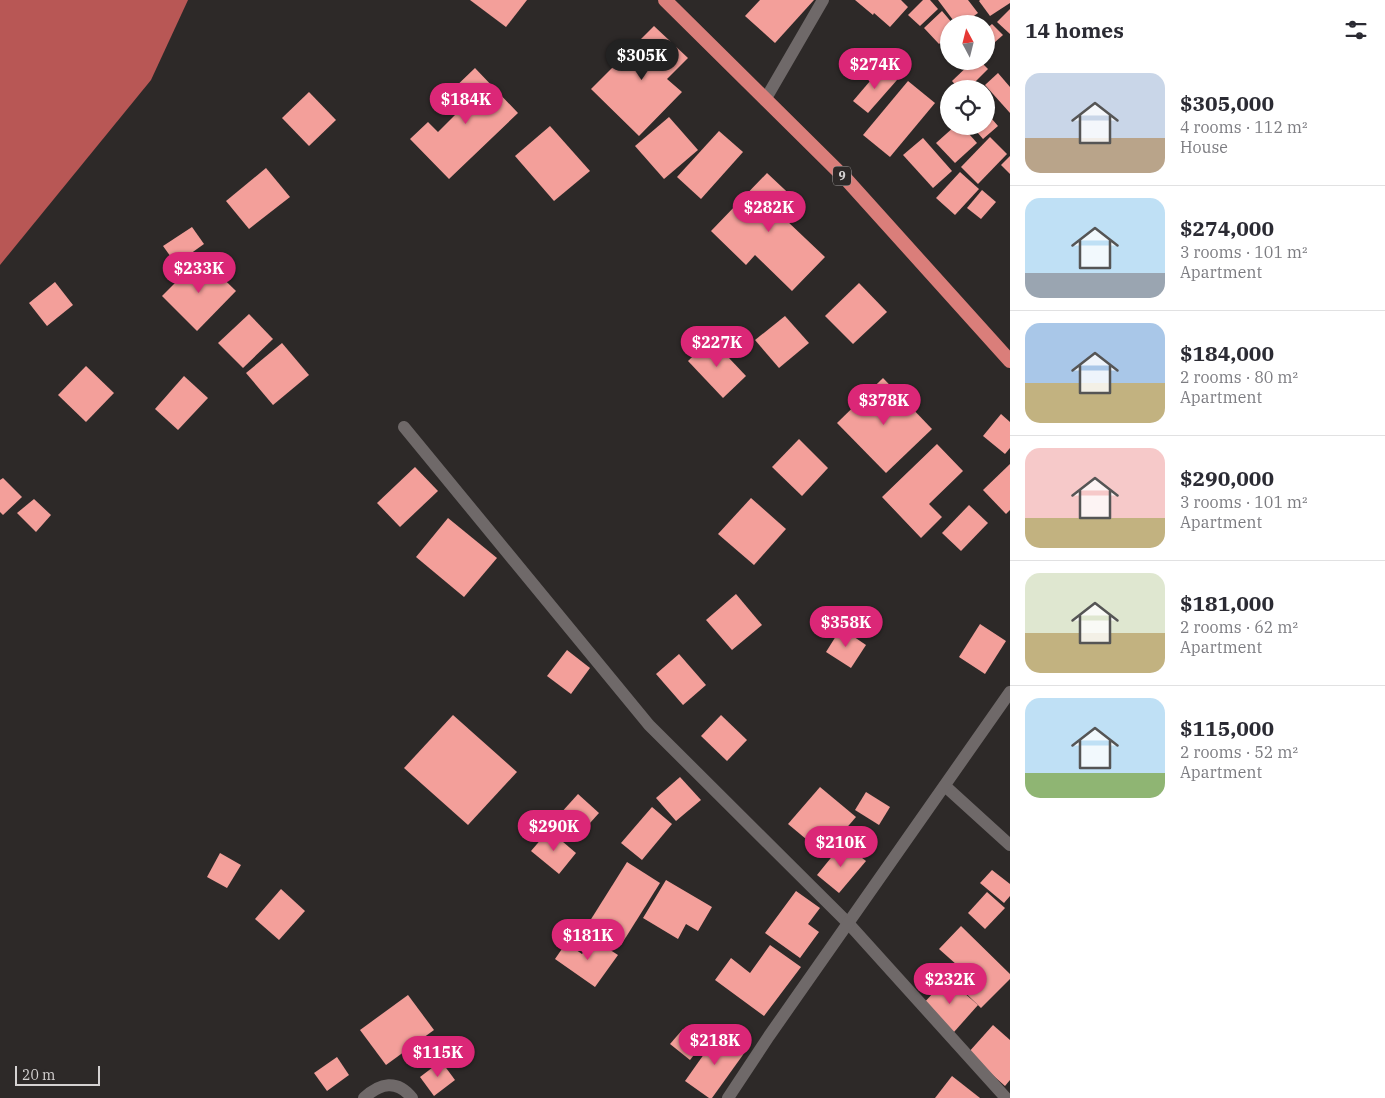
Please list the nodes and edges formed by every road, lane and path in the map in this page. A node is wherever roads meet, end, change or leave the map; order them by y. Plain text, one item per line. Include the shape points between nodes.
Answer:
1 (665, 0) edge
2 (823, 0) edge
3 (765, 100) junction
4 (1010, 360) edge
5 (404, 428) dead end
6 (1009, 698) edge
7 (945, 786) junction
8 (1010, 845) edge
9 (848, 923) junction
10 (364, 1098) edge
11 (412, 1098) edge
12 (728, 1098) edge
13 (1006, 1098) edge

1 - 3 highway, 9
2 - 3 street
3 - 4 highway, 9 via 846,179
5 - 9 street via 649,725
6 - 7 street
7 - 8 street
7 - 9 street
9 - 12 street
9 - 13 street
10 - 11 street via 381,1086 394,1085

